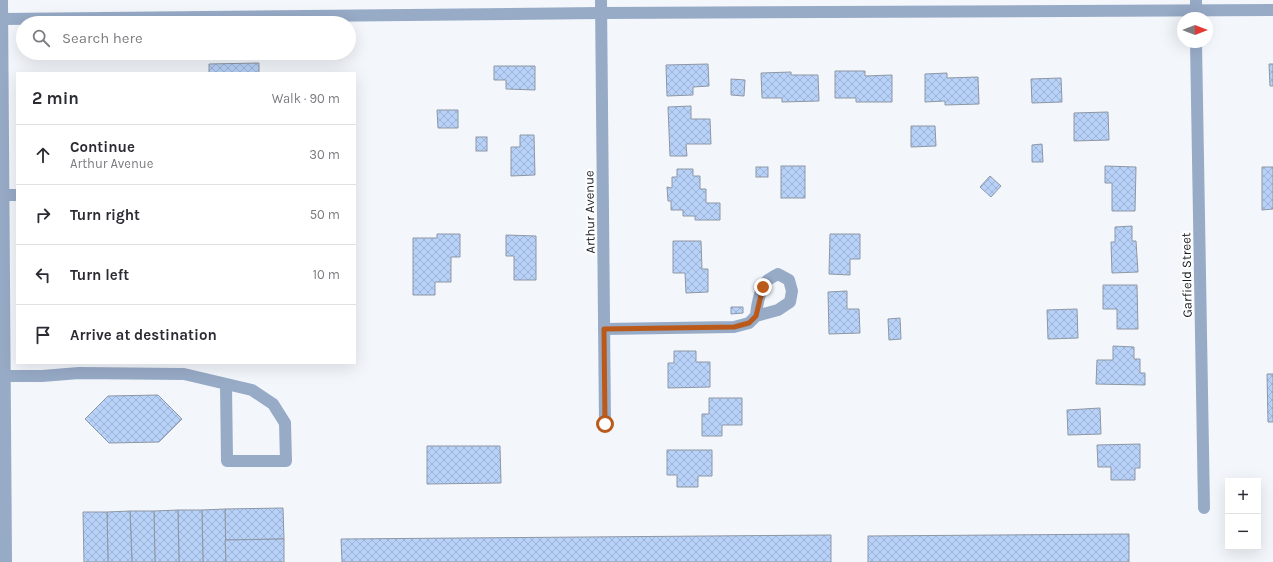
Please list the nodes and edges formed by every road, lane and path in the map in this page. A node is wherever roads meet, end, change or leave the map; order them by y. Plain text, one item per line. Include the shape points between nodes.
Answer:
1 (2, 0) edge
2 (601, 0) edge
3 (1196, 10) edge
4 (1273, 10) edge
5 (601, 13) junction
6 (242, 16) edge
7 (2, 18) junction
8 (16, 18) edge
9 (1196, 48) edge
10 (4, 195) junction
11 (16, 195) edge
12 (2, 230) edge
13 (7, 315) edge
14 (756, 316) dead end
15 (604, 329) junction
16 (2, 348) edge
17 (5, 376) junction
18 (226, 384) junction
19 (605, 424) dead end
20 (1204, 508) dead end
21 (6, 562) edge

1 - 7 street
2 - 5 street, Arthur Avenue
3 - 4 street
3 - 5 street
5 - 6 street
5 - 15 street, Arthur Avenue
7 - 8 street
7 - 10 street
9 - 20 street, Garfield Street
10 - 11 street
10 - 12 street
12 - 13 street
13 - 16 street
14 - 15 street via 749,323 734,327
15 - 19 street, Arthur Avenue
16 - 17 street
17 - 18 street via 79,373 184,374
17 - 21 street
18 - 18 street via 252,390 273,404 286,423 286,460 227,461

